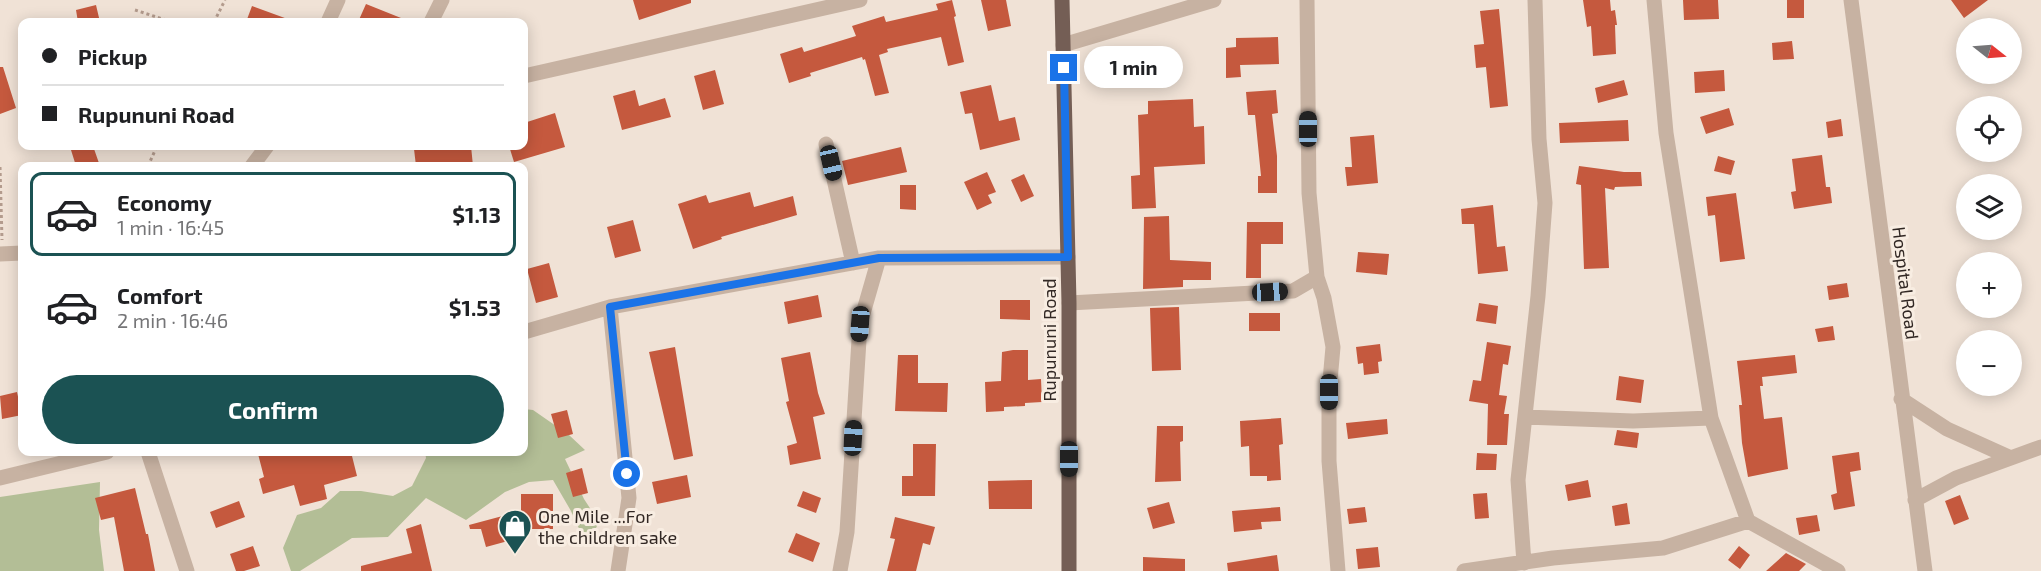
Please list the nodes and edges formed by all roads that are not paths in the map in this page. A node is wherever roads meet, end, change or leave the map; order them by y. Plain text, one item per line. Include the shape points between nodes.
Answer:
1 (338, 0) edge
2 (442, 0) edge
3 (860, 0) edge
4 (1062, 0) edge
5 (1214, 0) edge
6 (1307, 0) edge
7 (1535, 0) edge
8 (1654, 0) edge
9 (1851, 0) edge
10 (330, 18) edge
11 (433, 18) edge
12 (1063, 45) junction
13 (528, 75) edge
14 (826, 144) dead end
15 (18, 253) edge
16 (1, 254) edge
17 (1068, 257) junction
18 (879, 258) junction
19 (853, 263) junction
20 (1317, 277) junction
21 (1069, 303) junction
22 (610, 307) junction
23 (528, 331) edge
24 (1902, 399) junction
25 (1525, 417) junction
26 (1712, 418) junction
27 (2041, 447) edge
28 (91, 456) edge
29 (149, 456) edge
30 (2009, 457) junction
31 (0, 478) edge
32 (1915, 500) junction
33 (1748, 520) junction
34 (1524, 563) junction
35 (187, 571) edge
36 (618, 571) edge
37 (840, 571) edge
38 (1069, 571) edge
39 (1338, 571) edge
40 (1464, 571) edge
41 (1838, 571) edge
42 (1925, 571) edge

1 - 10 street
2 - 11 street
3 - 13 street
4 - 12 main road, Rupununi Road
5 - 12 street
6 - 20 street via 1309,194
7 - 25 street via 1545,203
8 - 26 street via 1666,133
9 - 24 street, Hospital Road
12 - 17 main road, Rupununi Road
14 - 19 street
15 - 16 street
17 - 18 street
17 - 21 main road, Rupununi Road
18 - 19 street
18 - 37 street via 860,324 847,532
19 - 22 street
20 - 21 street via 1293,291
20 - 39 street via 1333,347 1329,461
21 - 38 main road, Rupununi Road
22 - 23 street
22 - 36 street via 629,498
24 - 30 street via 1947,429
24 - 32 street, Hospital Road
25 - 26 street via 1633,421
25 - 34 street via 1518,480
26 - 33 street
27 - 30 street
28 - 31 street
29 - 35 street
30 - 32 street
32 - 42 street, Hospital Road
33 - 34 street via 1663,548
33 - 41 street
34 - 40 street

